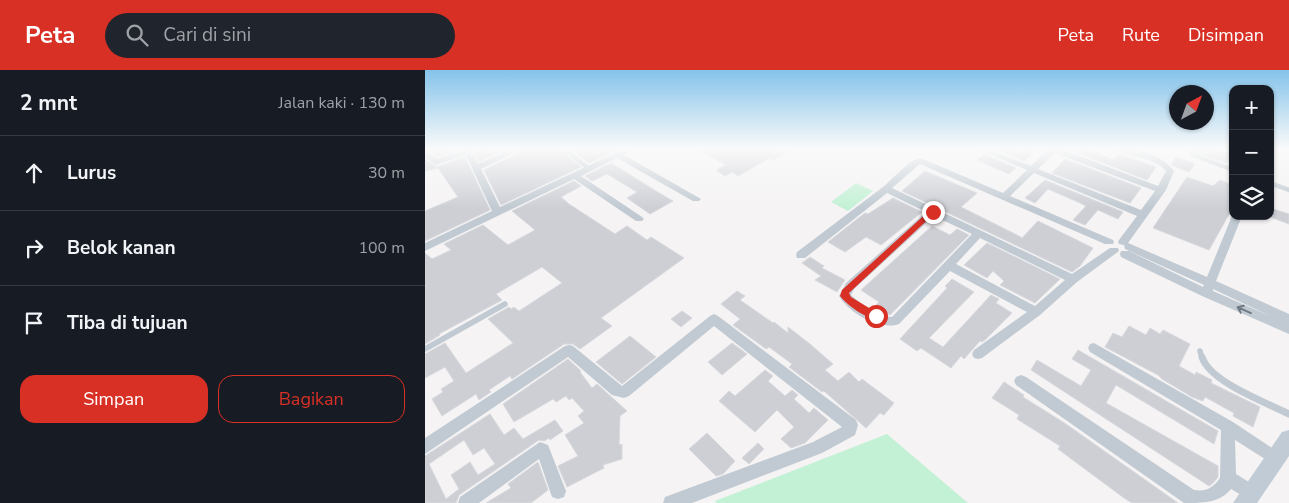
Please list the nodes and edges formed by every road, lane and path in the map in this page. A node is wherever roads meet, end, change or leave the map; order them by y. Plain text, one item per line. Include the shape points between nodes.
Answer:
1 (476, 168) edge
2 (588, 168) edge
3 (641, 168) edge
4 (909, 168) edge
5 (937, 168) edge
6 (1105, 168) edge
7 (1168, 168) edge
8 (1033, 169) joint
9 (574, 175) junction
10 (1274, 184) edge
11 (886, 189) junction
12 (1161, 190) junction
13 (1289, 190) edge
14 (1004, 197) junction
15 (696, 199) dead end
16 (497, 212) junction
17 (933, 212) junction
18 (1144, 215) junction
19 (639, 219) dead end
20 (1235, 220) edge
21 (979, 233) junction
22 (425, 247) edge
23 (1120, 247) junction
24 (801, 255) dead end
25 (950, 266) junction
26 (1073, 279) junction
27 (1208, 289) junction
28 (505, 304) dead end
29 (1036, 312) junction
30 (1289, 319) edge
31 (1289, 329) edge
32 (1095, 348) dead end
33 (425, 349) edge
34 (1201, 351) dead end
35 (978, 354) dead end
36 (1021, 381) dead end
37 (1289, 414) edge
38 (1228, 427) junction
39 (1289, 439) edge
40 (425, 447) edge
41 (1276, 459) junction
42 (1228, 480) junction
43 (558, 491) dead end
44 (1247, 498) edge
45 (677, 502) edge
46 (466, 503) edge

1 - 16 street
2 - 9 street
3 - 15 street
4 - 11 street
5 - 14 street
6 - 12 street
7 - 12 street via 1170,175
8 - 14 street
8 - 18 street
9 - 16 street
9 - 19 street
10 - 13 lane
11 - 17 street
11 - 24 street
12 - 18 street
14 - 23 street
16 - 22 street
17 - 21 street
17 - 25 street via 850,286 845,296 881,320 891,322 899,318
18 - 23 street
20 - 27 street
21 - 25 street
21 - 26 street
23 - 26 street
23 - 27 street
25 - 29 street
26 - 29 street
27 - 30 street
31 -> 27 street
28 - 33 lane
29 - 35 street
32 - 38 street
34 - 37 lane via 1205,366 1217,377
36 - 42 street via 1190,498 1203,500 1211,497 1223,489
38 - 41 street
38 - 42 street
39 - 41 main road
40 - 45 street via 569,350 617,391 624,392 714,319 851,425 850,430 830,442
41 - 44 main road
42 - 44 street via 1233,481
43 - 46 street via 540,449

